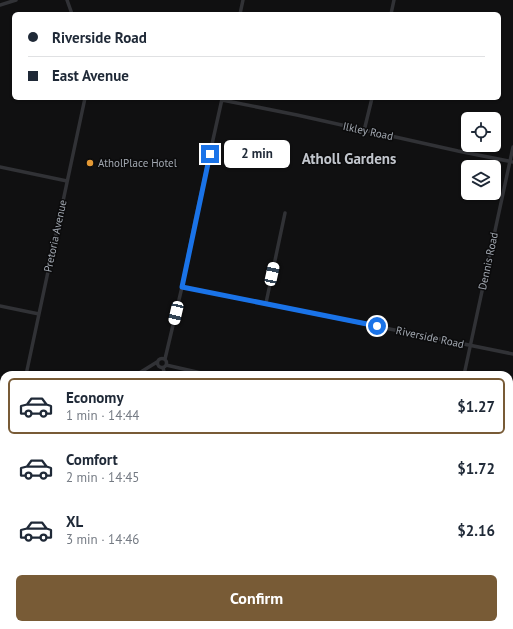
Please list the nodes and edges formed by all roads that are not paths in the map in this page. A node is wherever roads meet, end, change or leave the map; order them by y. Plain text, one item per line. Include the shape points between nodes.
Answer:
1 (16, 0) edge
2 (68, 0) edge
3 (243, 0) edge
4 (394, 0) edge
5 (0, 5) edge
6 (71, 12) edge
7 (240, 12) edge
8 (391, 12) edge
9 (85, 100) edge
10 (222, 100) edge
11 (226, 100) edge
12 (372, 100) edge
13 (364, 131) junction
14 (513, 147) edge
15 (511, 161) edge
16 (0, 167) edge
17 (67, 181) junction
18 (285, 212) dead end
19 (182, 287) junction
20 (266, 303) junction
21 (0, 306) edge
22 (39, 314) junction
23 (470, 345) junction
24 (513, 354) edge
25 (165, 359) junction
26 (157, 362) junction
27 (164, 366) junction
28 (27, 371) edge
29 (142, 371) edge
30 (165, 371) edge
31 (190, 371) edge
32 (465, 371) edge
33 (0, 564) edge
34 (0, 572) edge

1 - 5 street
2 - 6 street
3 - 7 street
4 - 8 street
9 - 17 street, Pretoria Avenue
10 - 19 street
11 - 13 street, Ilkley Road
12 - 13 street
13 - 15 street, Ilkley Road
14 - 15 street, Dennis Road
15 - 23 street, Dennis Road
16 - 17 street
17 - 22 street, Pretoria Avenue
18 - 20 street
19 - 20 street, Riverside Road
19 - 25 street
20 - 23 street, Riverside Road
21 - 22 street
22 - 28 street, Pretoria Avenue
23 - 24 street, Riverside Road
23 - 32 street, Dennis Road
25 - 26 street via 161,358
25 - 27 street via 167,362
26 - 27 street via 159,366
26 - 29 street
27 - 30 street
27 - 31 street
33 - 34 street

